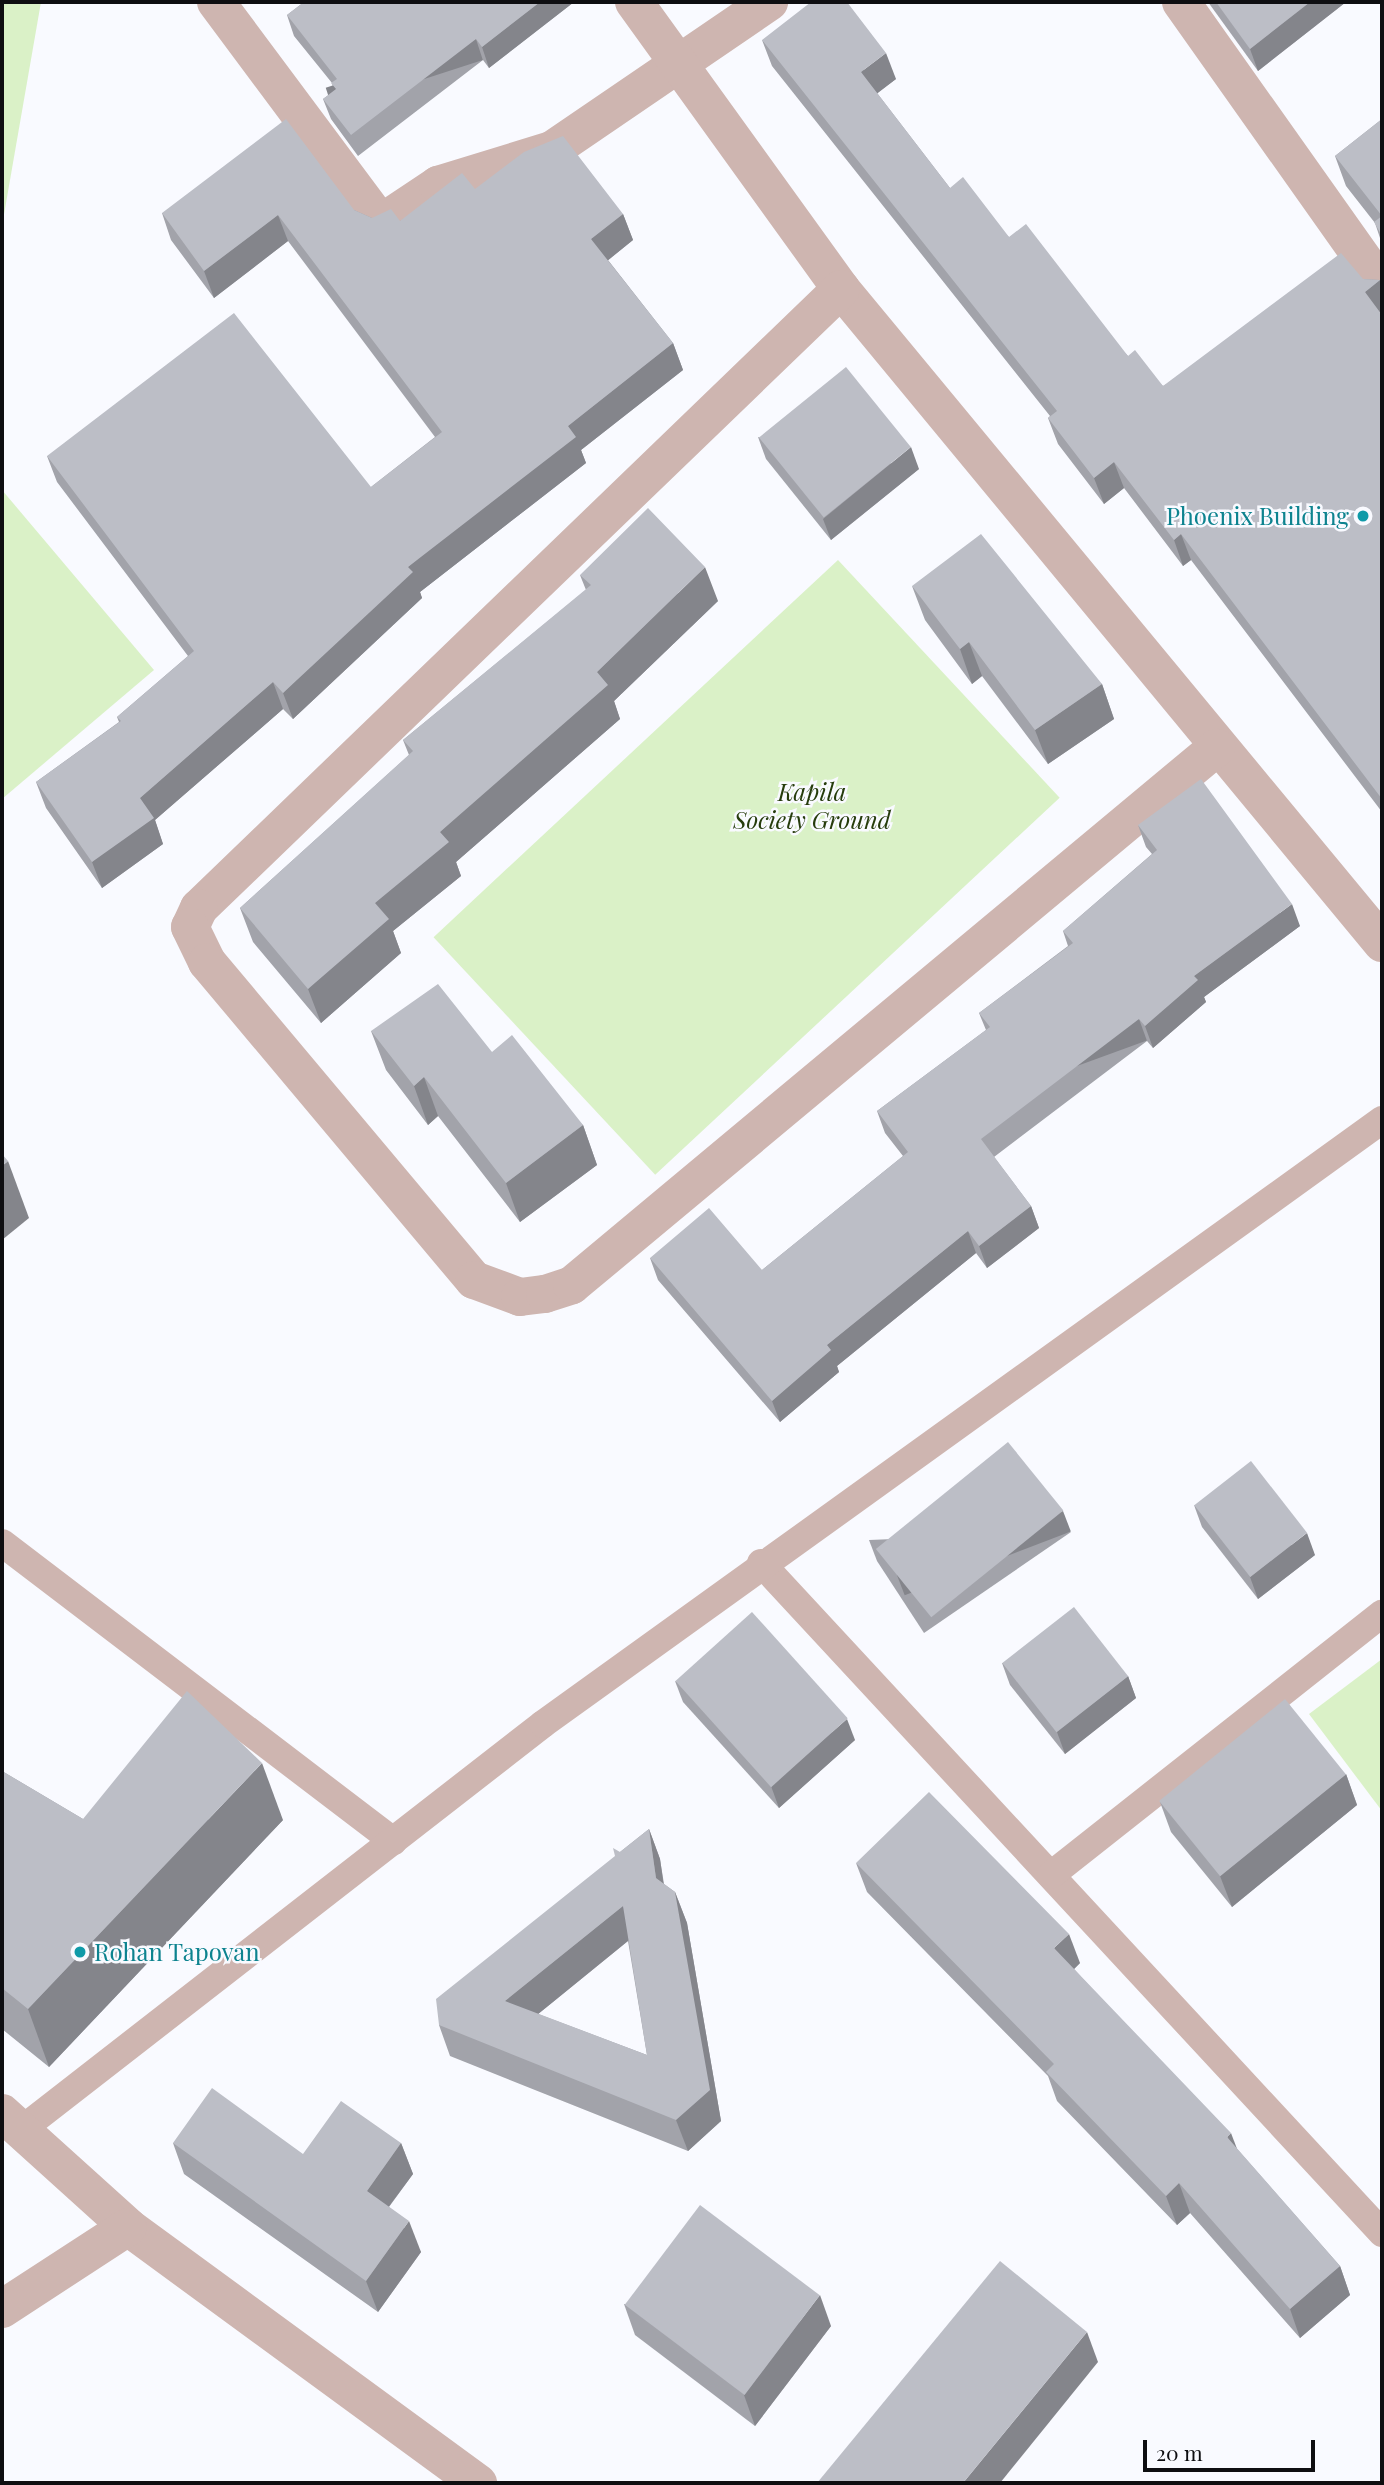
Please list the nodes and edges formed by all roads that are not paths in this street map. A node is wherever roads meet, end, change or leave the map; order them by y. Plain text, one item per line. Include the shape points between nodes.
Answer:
1 (216, 2) edge
2 (634, 2) edge
3 (769, 2) edge
4 (1181, 2) edge
5 (678, 64) junction
6 (1382, 286) edge
7 (841, 289) junction
8 (1216, 748) junction
9 (1382, 943) edge
10 (1382, 1120) edge
11 (2, 1543) edge
12 (761, 1563) junction
13 (1382, 1614) edge
14 (393, 1841) junction
15 (1051, 1875) junction
16 (12, 2122) edge
17 (128, 2227) junction
18 (1382, 2233) edge
19 (2, 2309) edge
20 (478, 2483) edge

1 - 5 street via 381,223 438,184 552,150
2 - 5 street
3 - 5 street
4 - 6 street
5 - 7 street
7 - 8 street
7 - 8 street via 199,908 190,927 207,962 474,1280 520,1297 545,1294 572,1285
8 - 9 street
10 - 12 lane
11 - 14 lane
12 - 14 lane
12 - 15 lane
13 - 15 lane
14 - 16 lane
15 - 18 lane
16 - 17 street
17 - 19 street
17 - 20 street

